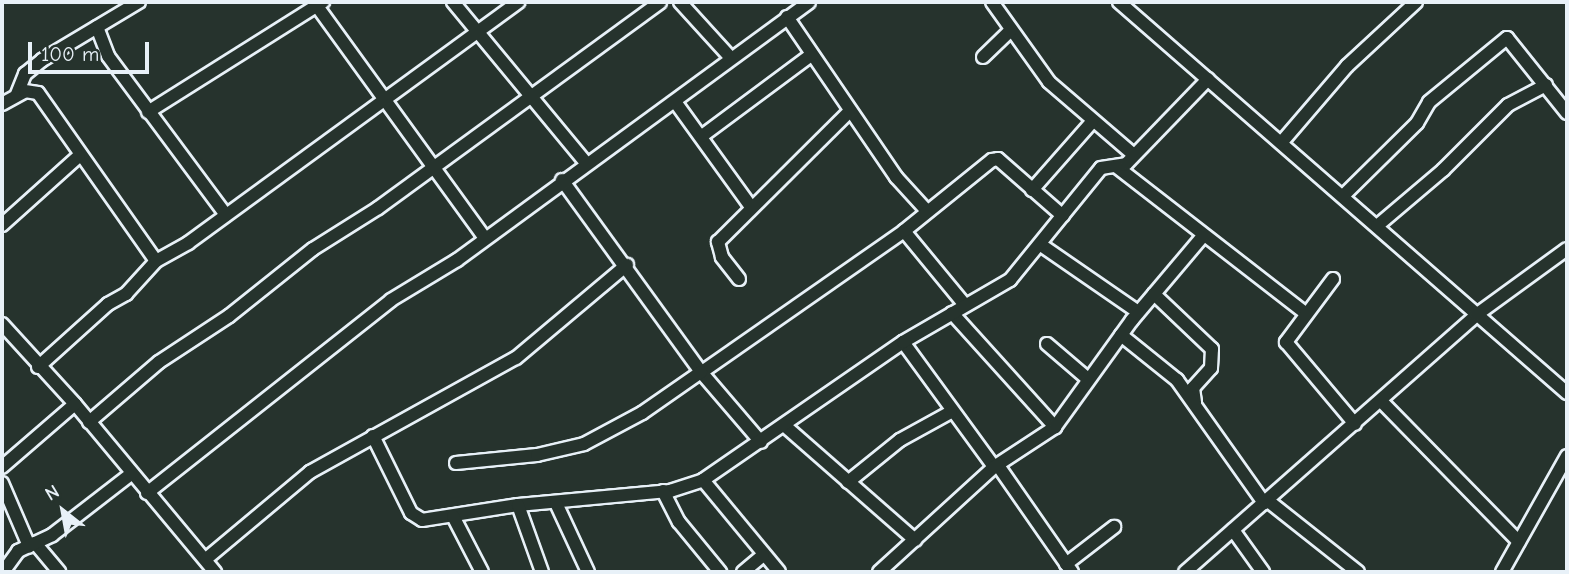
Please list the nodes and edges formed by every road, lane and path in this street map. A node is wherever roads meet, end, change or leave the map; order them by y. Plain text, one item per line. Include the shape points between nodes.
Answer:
1 (139, 2) edge
2 (453, 2) edge
3 (519, 2) edge
4 (660, 2) edge
5 (680, 2) edge
6 (809, 2) edge
7 (992, 2) edge
8 (1119, 2) edge
9 (1416, 2) edge
10 (318, 3) edge
11 (787, 17) junction
12 (97, 27) junction
13 (1011, 30) junction
14 (480, 32) junction
15 (811, 55) junction
16 (983, 57) dead end
17 (731, 58) junction
18 (1208, 79) junction
19 (1545, 85) junction
20 (17, 94) junction
21 (530, 96) junction
22 (382, 99) junction
23 (676, 103) junction
24 (2, 104) edge
25 (850, 111) junction
26 (148, 112) junction
27 (1567, 113) edge
28 (1092, 122) junction
29 (702, 136) junction
30 (1281, 143) junction
31 (1134, 155) junction
32 (79, 156) junction
33 (587, 164) junction
34 (1117, 167) junction
35 (433, 168) junction
36 (562, 180) junction
37 (1032, 190) junction
38 (1343, 197) junction
39 (751, 207) junction
40 (927, 211) junction
41 (226, 215) junction
42 (1063, 216) junction
43 (2, 225) edge
44 (1377, 226) junction
45 (904, 231) junction
46 (1203, 236) junction
47 (485, 238) junction
48 (1041, 245) junction
49 (1567, 249) edge
50 (156, 261) junction
51 (627, 265) junction
52 (739, 279) dead end
53 (1333, 279) dead end
54 (1154, 294) junction
55 (965, 305) junction
56 (1138, 312) junction
57 (952, 313) junction
58 (1305, 313) junction
59 (1476, 315) junction
60 (2, 324) edge
61 (1121, 335) junction
62 (903, 342) junction
63 (1047, 344) dead end
64 (38, 368) junction
65 (702, 372) junction
66 (1088, 379) junction
67 (1567, 393) edge
68 (1381, 401) junction
69 (1195, 403) junction
70 (75, 404) junction
71 (951, 412) junction
72 (89, 422) junction
73 (1355, 424) junction
74 (785, 426) junction
75 (1055, 426) junction
76 (373, 436) junction
77 (761, 442) junction
78 (1567, 456) edge
79 (456, 463) dead end
80 (2, 467) edge
81 (996, 467) junction
82 (131, 474) junction
83 (703, 480) junction
84 (848, 482) junction
85 (2, 483) edge
86 (663, 491) junction
87 (147, 493) junction
88 (1266, 502) junction
89 (556, 503) junction
90 (517, 505) junction
91 (453, 516) junction
92 (1114, 527) dead end
93 (1233, 530) junction
94 (915, 540) junction
95 (1519, 542) junction
96 (32, 545) junction
97 (763, 555) junction
98 (206, 559) junction
99 (1069, 568) edge
100 (3, 572) edge
101 (59, 572) edge
102 (215, 572) edge
103 (482, 572) edge
104 (542, 572) edge
105 (588, 572) edge
106 (720, 572) edge
107 (743, 572) edge
108 (779, 572) edge
109 (879, 572) edge
110 (1185, 572) edge
111 (1263, 572) edge
112 (1358, 572) edge
113 (1502, 572) edge

1 - 12 street
2 - 14 street
3 - 14 street
4 - 21 street
5 - 17 street
6 - 11 street
7 - 13 street
8 - 18 street
9 - 30 street via 1347,66
10 - 22 street
10 - 26 street
11 - 15 street
11 - 17 street
12 - 20 street via 25,74
12 - 26 street via 108,56
13 - 16 street
13 - 28 street via 1049,82
14 - 21 street
14 - 22 street
15 - 25 street
15 - 29 street
17 - 23 street
18 - 30 street
18 - 31 street
19 - 27 street
19 - 38 street via 1507,38 1429,102 1417,123
19 - 44 street via 1508,105 1443,170
20 - 24 street
20 - 32 street via 31,89 38,93
21 - 33 street
21 - 35 street
22 - 35 street
22 - 41 street
23 - 29 street
23 - 33 street
25 - 39 street
25 - 40 street via 896,177
26 - 41 street
28 - 31 street
28 - 37 street
29 - 39 street
30 - 38 street
31 - 34 street
32 - 43 street
32 - 50 street
33 - 36 street
34 - 42 street via 1108,164 1101,168
34 - 46 street
35 - 47 street
35 - 72 street via 159,362
36 - 47 street
36 - 51 street
37 - 40 street via 998,159 992,160
37 - 42 street
38 - 44 street
39 - 52 street via 717,248
40 - 45 street
41 - 50 street
42 - 48 street
44 - 59 street
45 - 55 street
45 - 65 street
46 - 54 street
46 - 58 street
47 - 87 street via 391,300
48 - 55 street via 1003,286
48 - 56 street
49 - 59 street
50 - 64 street via 126,294 108,304
51 - 65 street
51 - 76 street via 553,331 497,370
53 - 58 street
54 - 56 street
54 - 69 street via 1212,349 1211,368 1194,388
55 - 57 street
56 - 61 street
57 - 62 street
57 - 75 street
58 - 73 street via 1286,342
59 - 67 street
59 - 68 street
60 - 64 street
61 - 66 street
61 - 69 street via 1177,380
62 - 71 street
62 - 74 street
63 - 66 street
64 - 70 street
65 - 77 street
65 - 79 street via 642,413 584,444 537,456
66 - 75 street
68 - 73 street
68 - 95 street
69 - 88 street
70 - 72 street
70 - 80 street
71 - 81 street
71 - 84 street via 900,440
72 - 82 street
73 - 88 street
74 - 77 street
74 - 84 street
75 - 81 street
76 - 91 street via 414,517
76 - 98 street via 310,472
77 - 83 street
78 - 95 street
81 - 94 street
81 - 99 street
82 - 87 street
82 - 96 street
83 - 86 street
83 - 97 street
84 - 94 street
85 - 96 street
86 - 89 street
86 - 106 street via 679,522
87 - 98 street
88 - 93 street
88 - 112 street
89 - 90 street
89 - 105 street
90 - 91 street
90 - 104 street
91 - 103 street
92 - 99 street
93 - 110 street
93 - 111 street
94 - 109 street
95 - 113 street
96 - 100 street via 10,558
96 - 101 street
97 - 107 street
97 - 108 street
98 - 102 street

